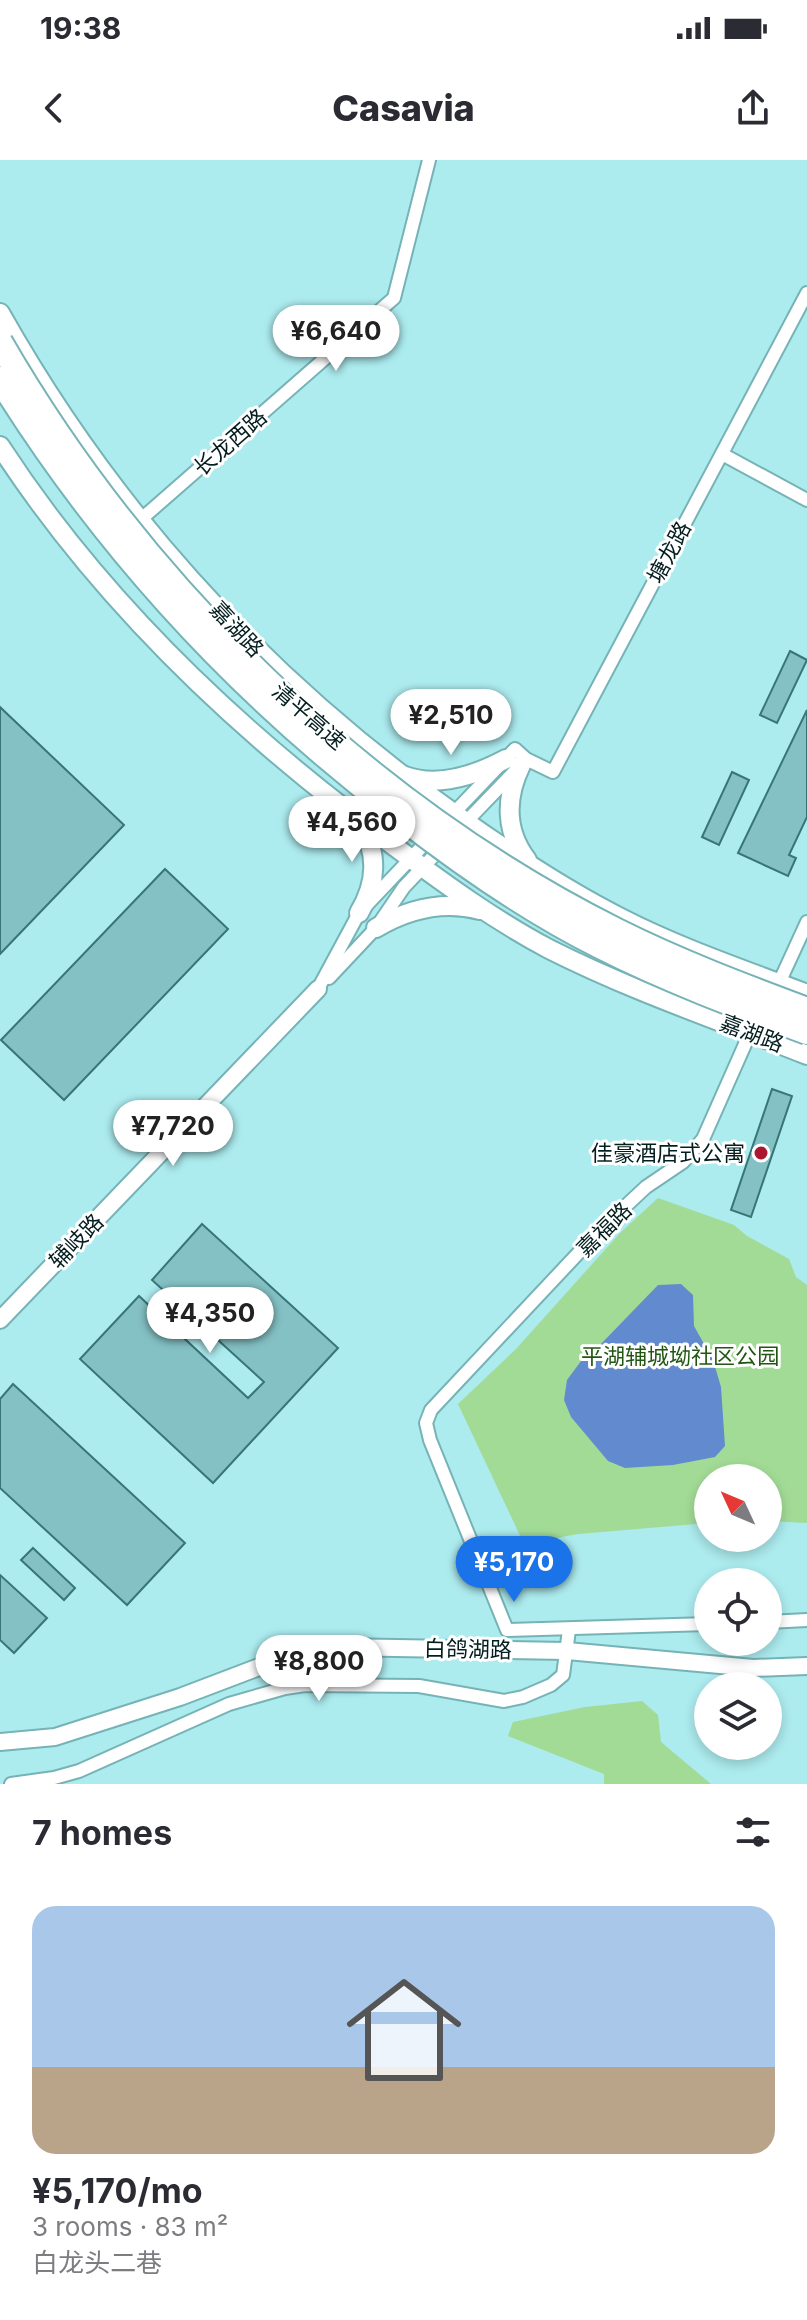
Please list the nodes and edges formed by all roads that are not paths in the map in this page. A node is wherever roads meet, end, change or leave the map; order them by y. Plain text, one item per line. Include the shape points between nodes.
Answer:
1 (429, 160) edge
2 (807, 293) edge
3 (0, 313) edge
4 (0, 342) edge
5 (0, 379) edge
6 (0, 446) edge
7 (722, 454) junction
8 (807, 500) edge
9 (139, 521) junction
10 (517, 758) junction
11 (397, 773) junction
12 (352, 815) junction
13 (458, 823) junction
14 (417, 863) junction
15 (532, 866) junction
16 (359, 913) junction
17 (489, 913) junction
18 (807, 922) edge
19 (376, 928) junction
20 (779, 983) junction
21 (318, 989) junction
22 (807, 994) edge
23 (807, 1010) edge
24 (807, 1032) edge
25 (750, 1033) junction
26 (807, 1055) edge
27 (0, 1320) edge
28 (807, 1620) edge
29 (782, 1621) edge
30 (694, 1625) edge
31 (569, 1630) junction
32 (567, 1651) junction
33 (807, 1666) edge
34 (0, 1742) edge
35 (11, 1784) edge

1 - 9 street, 长龙西路 via 394,298
2 - 7 street, 塘龙路
3 - 9 main road, 嘉湖路 via 50,396
4 - 13 highway, 清平高速, bridge via 110,508 210,621 305,714 386,782
5 - 24 highway, 清平高速, bridge via 52,459 133,563 247,686 363,788 463,863 575,933 659,974
6 - 12 main road, 嘉湖路 via 79,556 178,663 259,740
7 - 8 street
7 - 10 street, 塘龙路 via 553,772
9 - 11 main road, 嘉湖路 via 262,656
10 - 11 main road via 449,779
10 - 13 street
10 - 15 main road via 509,818 516,843
11 - 13 main road, 嘉湖路
12 - 14 main road, 嘉湖路
12 - 16 main road via 367,836 373,862 372,888
13 - 14 street
13 - 14 street
13 - 15 main road, 嘉湖路
13 - 23 highway, 清平高速, bridge via 522,878 616,931
14 - 16 street
14 - 17 main road, 嘉湖路
14 - 19 street
15 - 20 main road, 嘉湖路 via 664,939
16 - 21 street
17 - 19 main road via 429,907
17 - 25 main road, 嘉湖路 via 589,968
18 - 20 street
19 - 21 street
20 - 22 main road, 嘉湖路
21 - 27 street, 辅岐路
25 - 26 main road, 嘉湖路
25 - 31 street, 嘉福路 via 694,1152 600,1230 427,1417 426,1429 503,1625 510,1631
28 - 29 street
30 - 31 street
31 - 32 street
32 - 33 street, 白鸽湖路 via 753,1668
32 - 34 street, 白鸽湖路 via 366,1646 309,1652 55,1737
32 - 35 street via 558,1680 513,1700 419,1686 285,1688 229,1704 79,1771

